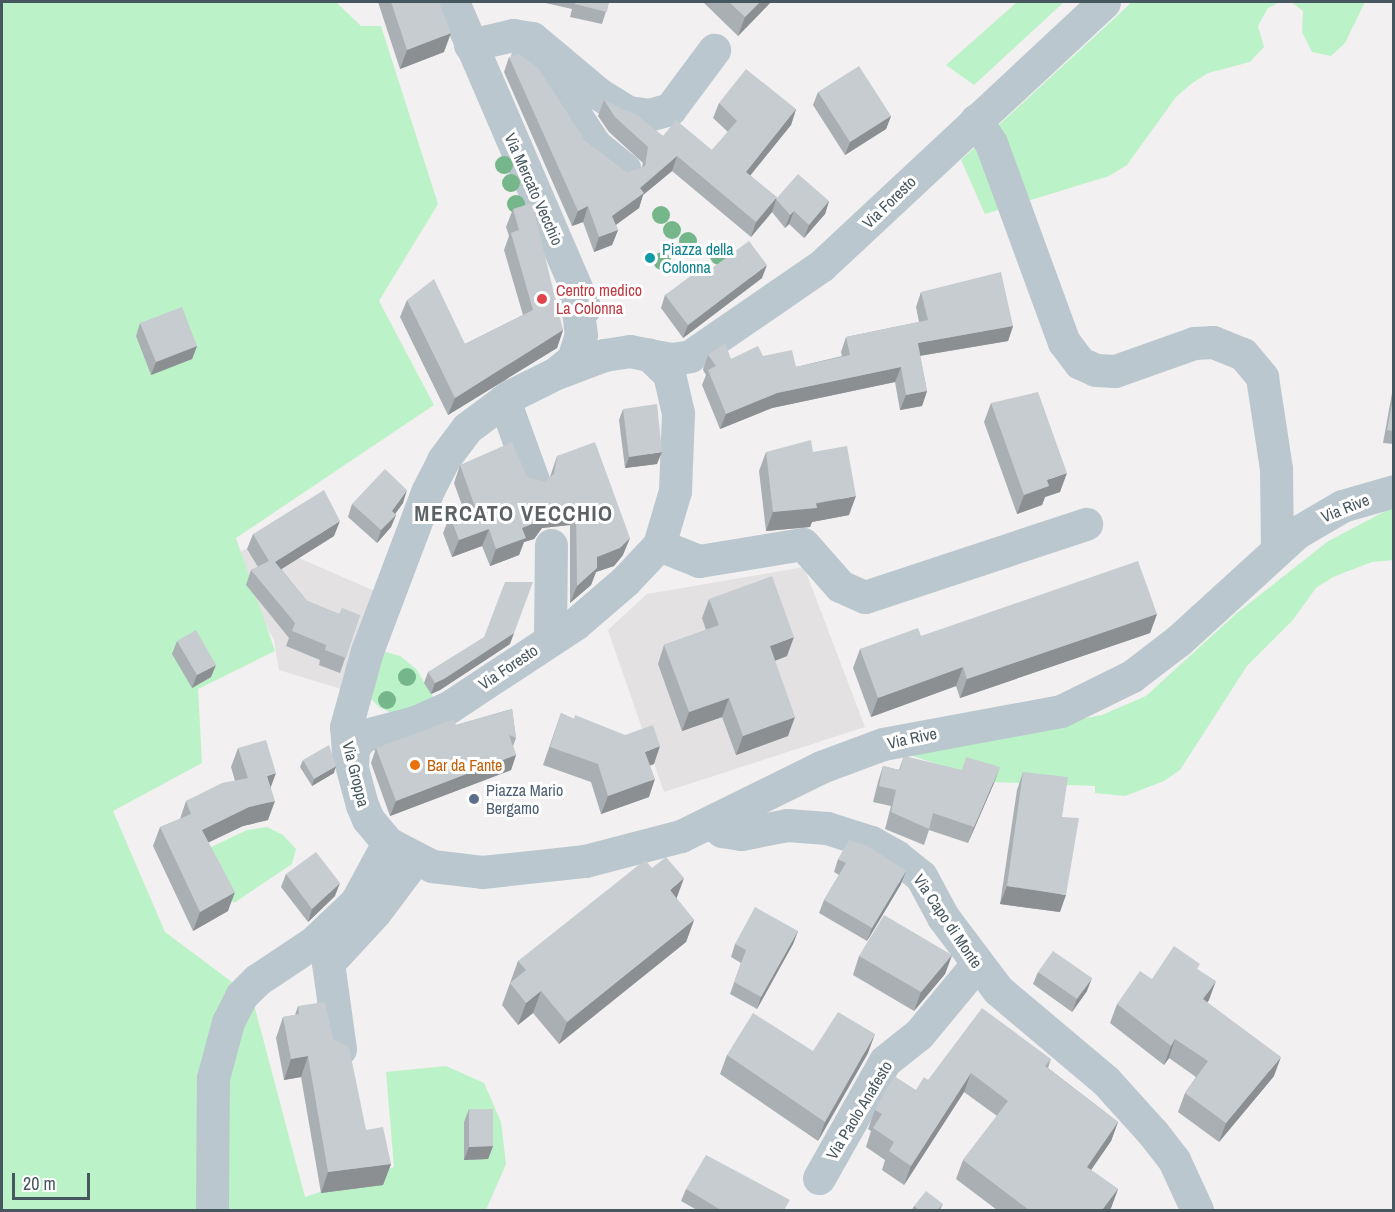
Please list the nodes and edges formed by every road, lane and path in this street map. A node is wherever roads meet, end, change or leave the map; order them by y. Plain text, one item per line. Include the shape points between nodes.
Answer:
1 (453, 2) edge
2 (1104, 2) edge
3 (714, 50) dead end
4 (474, 54) junction
5 (976, 120) junction
6 (625, 169) edge
7 (575, 289) junction
8 (665, 368) junction
9 (556, 374) junction
10 (504, 400) junction
11 (533, 480) edge
12 (1394, 491) edge
13 (1086, 524) dead end
14 (551, 545) dead end
15 (659, 545) junction
16 (1277, 549) junction
17 (550, 640) junction
18 (355, 688) junction
19 (403, 725) junction
20 (352, 764) junction
21 (712, 823) junction
22 (401, 851) junction
23 (976, 965) junction
24 (340, 1048) edge
25 (819, 1178) dead end
26 (212, 1210) edge
27 (1197, 1210) edge

1 - 4 street, Via Mercato Vecchio
2 - 5 street, Via Foresto
3 - 4 street via 670,109 649,115 628,112 598,93 532,39 513,35
4 - 6 street via 537,61 594,145
4 - 7 street, Via Mercato Vecchio
5 - 8 street, Via Foresto via 821,267
5 - 16 street via 991,143 1064,342 1080,363 1096,370 1115,371 1194,344 1212,342 1243,354 1262,377 1276,469
7 - 8 street, Via Mercato Vecchio via 595,324
7 - 9 street, Via Groppa via 579,344 573,359
8 - 9 street, Via Groppa via 616,352
8 - 15 street, Via Foresto via 675,491
9 - 10 street, Via Groppa
10 - 11 street
10 - 18 street, Via Groppa via 467,428 443,460 427,492
12 - 16 street, Via Rive via 1342,506
13 - 15 street via 865,597 840,586 803,544 699,561
14 - 17 street
15 - 17 street, Via Foresto via 625,581
16 - 21 street, Via Rive via 1179,640 1132,676 1069,707 918,735 850,754
17 - 19 street, Via Foresto via 449,707
18 - 19 street via 371,713
18 - 20 street, Via Groppa via 346,727
19 - 20 street, Via Foresto via 362,736 353,748
20 - 22 street, Via Groppa via 368,819
21 - 22 street, Via Rive via 652,845 552,866 482,872 432,866
21 - 23 street, Via Capo di Monte via 723,831 741,834 787,825 827,828 871,842 921,876
22 - 24 street via 375,912 328,963
22 - 26 street via 314,942 257,980 241,996 228,1022 213,1078
23 - 25 street, Via Paolo Anafesto via 919,1034 885,1061
23 - 27 street, Via Capo di Monte via 1023,1014 1106,1081 1153,1133 1174,1160

